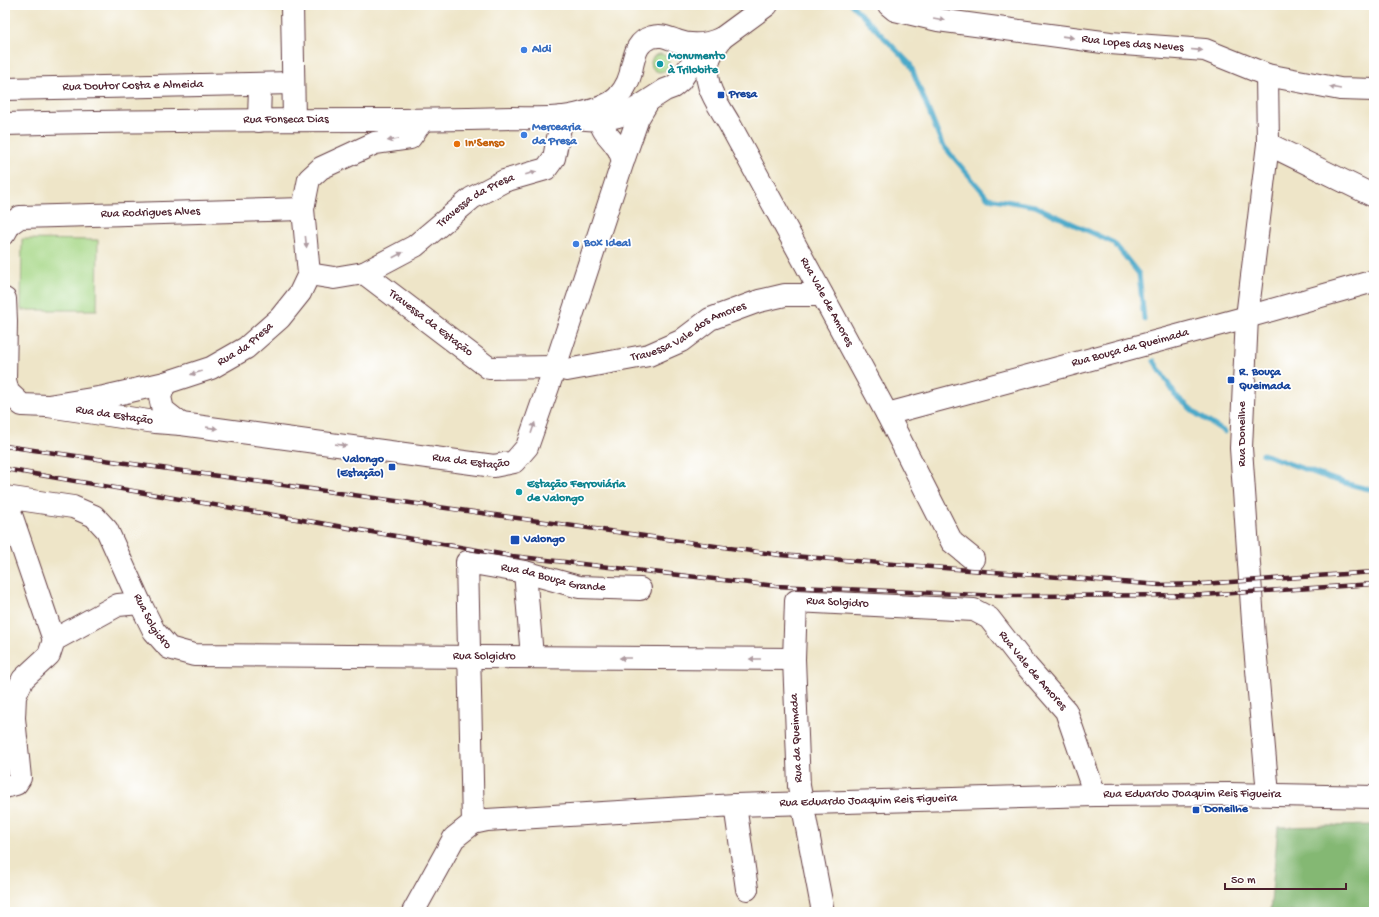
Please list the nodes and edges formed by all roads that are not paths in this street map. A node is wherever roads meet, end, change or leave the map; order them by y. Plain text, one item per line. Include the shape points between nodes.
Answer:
1 (292, 5) edge
2 (767, 5) edge
3 (889, 5) edge
4 (722, 38) junction
5 (676, 41) junction
6 (630, 74) junction
7 (1267, 75) junction
8 (680, 76) junction
9 (260, 84) junction
10 (292, 84) junction
11 (5, 89) edge
12 (709, 90) junction
13 (1374, 90) edge
14 (647, 103) junction
15 (565, 117) junction
16 (294, 120) junction
17 (423, 120) junction
18 (259, 121) junction
19 (5, 124) edge
20 (608, 129) junction
21 (1268, 144) junction
22 (1374, 196) edge
23 (303, 209) junction
24 (5, 233) edge
25 (364, 273) junction
26 (309, 274) junction
27 (1374, 281) edge
28 (822, 295) junction
29 (5, 299) edge
30 (1247, 317) junction
31 (6, 321) edge
32 (555, 366) junction
33 (165, 383) junction
34 (48, 406) junction
35 (886, 414) junction
36 (181, 424) junction
37 (5, 497) edge
38 (973, 559) dead end
39 (525, 572) junction
40 (640, 589) dead end
41 (140, 603) junction
42 (989, 618) joint
43 (54, 640) junction
44 (468, 657) junction
45 (532, 657) junction
46 (794, 658) junction
47 (5, 787) edge
48 (1268, 794) junction
49 (1095, 795) junction
50 (1374, 797) edge
51 (803, 803) junction
52 (735, 805) junction
53 (473, 823) junction
54 (747, 889) dead end
55 (414, 912) edge
56 (822, 912) edge

1 - 10 street
2 - 4 street, Rua Fonseca Dias
3 -> 7 street, Rua Lopes das Neves via 895,10 938,20 1110,43 1205,50
4 - 5 street, Rua Fonseca Dias via 701,45
4 - 8 street, Rua Fonseca Dias via 700,55
4 - 12 street, Rua Vale de Amores via 708,62 706,75
5 - 6 street, Rua Fonseca Dias via 659,35 643,42 633,57
5 - 8 street via 683,48
6 - 8 street via 635,75 647,88 656,90
6 - 15 street, Rua Fonseca Dias via 617,98 593,110
6 - 20 street, Rua da Estação via 622,103 602,115
13 -> 7 street, Rua Lopes das Neves via 1340,89
7 - 21 street, Rua Doneilhe
8 - 12 street
8 - 14 street, Rua Fonseca Dias
9 - 10 street, Rua Doutor Costa e Almeida
9 - 11 street, Rua Doutor Costa e Almeida
9 - 18 street
10 - 16 street
12 - 28 street, Rua Vale de Amores
14 - 20 street, Rua Fonseca Dias via 624,114
14 - 20 street, Rua da Estação via 638,118
15 - 17 street, Rua Fonseca Dias
15 - 20 street, Rua Fonseca Dias
25 -> 15 street, Travessa da Presa via 415,246 472,198 504,181 546,169 554,158
16 - 17 street, Rua Fonseca Dias
16 - 18 street, Rua Fonseca Dias
17 -> 23 street via 410,138 375,143 321,168 309,179
18 - 19 street, Rua Fonseca Dias
20 - 32 street, Rua da Estação via 623,161
21 - 22 street
21 - 30 street, Rua Doneilhe
23 - 24 street, Rua Rodrigues Alves via 20,217 10,224
23 -> 26 street
25 - 26 street via 334,278
25 - 32 street, Travessa da Estação via 489,368
26 -> 33 street, Rua da Presa via 300,293 280,318 246,348 212,368
27 - 30 street, Rua Bouça da Queimada
28 - 32 street, Travessa Vale dos Amores via 785,295 759,301 710,319 681,341 649,355 567,370
28 - 35 street, Rua Vale de Amores
29 - 31 street
30 - 35 street, Rua Bouça da Queimada
30 - 48 street, Rua Doneilhe via 1241,448
31 - 34 street, Rua da Presa via 5,380 8,392 22,405
36 -> 32 street, Rua da Estação via 494,466 514,462 527,447
33 - 34 street, Rua da Presa
33 - 36 street, Rua da Estação via 160,397 163,410
34 - 36 street, Rua da Estação
35 - 38 street, Rua Vale de Amores via 952,542
37 - 41 street, Rua Solgidro via 73,507 94,516 107,530
37 - 43 street, Rua Solgidro
39 - 40 street, Rua da Bouça Grande via 579,587
39 - 44 street, Rua da Bouça Grande via 466,562
39 - 45 street
41 - 43 street via 118,605
41 - 44 street, Rua Solgidro via 154,631 168,648 194,655
42 - 46 street, Rua Solgidro via 974,610 796,601
42 - 49 street, Rua Vale de Amores via 1066,711
43 - 47 street via 49,655 23,679 15,696 14,718 20,778 16,784
44 - 45 street, Rua Solgidro
44 - 53 street
46 -> 45 street, Rua Solgidro
46 - 51 street, Rua da Queimada via 799,786
48 - 49 street, Rua Eduardo Joaquim Reis Figueira
48 - 50 street, Rua Eduardo Joaquim Reis Figueira
49 - 51 street, Rua Eduardo Joaquim Reis Figueira
51 - 52 street, Rua Eduardo Joaquim Reis Figueira
51 - 56 street, Rua da Queimada
52 - 53 street, Rua Eduardo Joaquim Reis Figueira via 487,820
52 - 54 street
53 - 55 street, Rua Eduardo Joaquim Reis Figueira via 454,838

